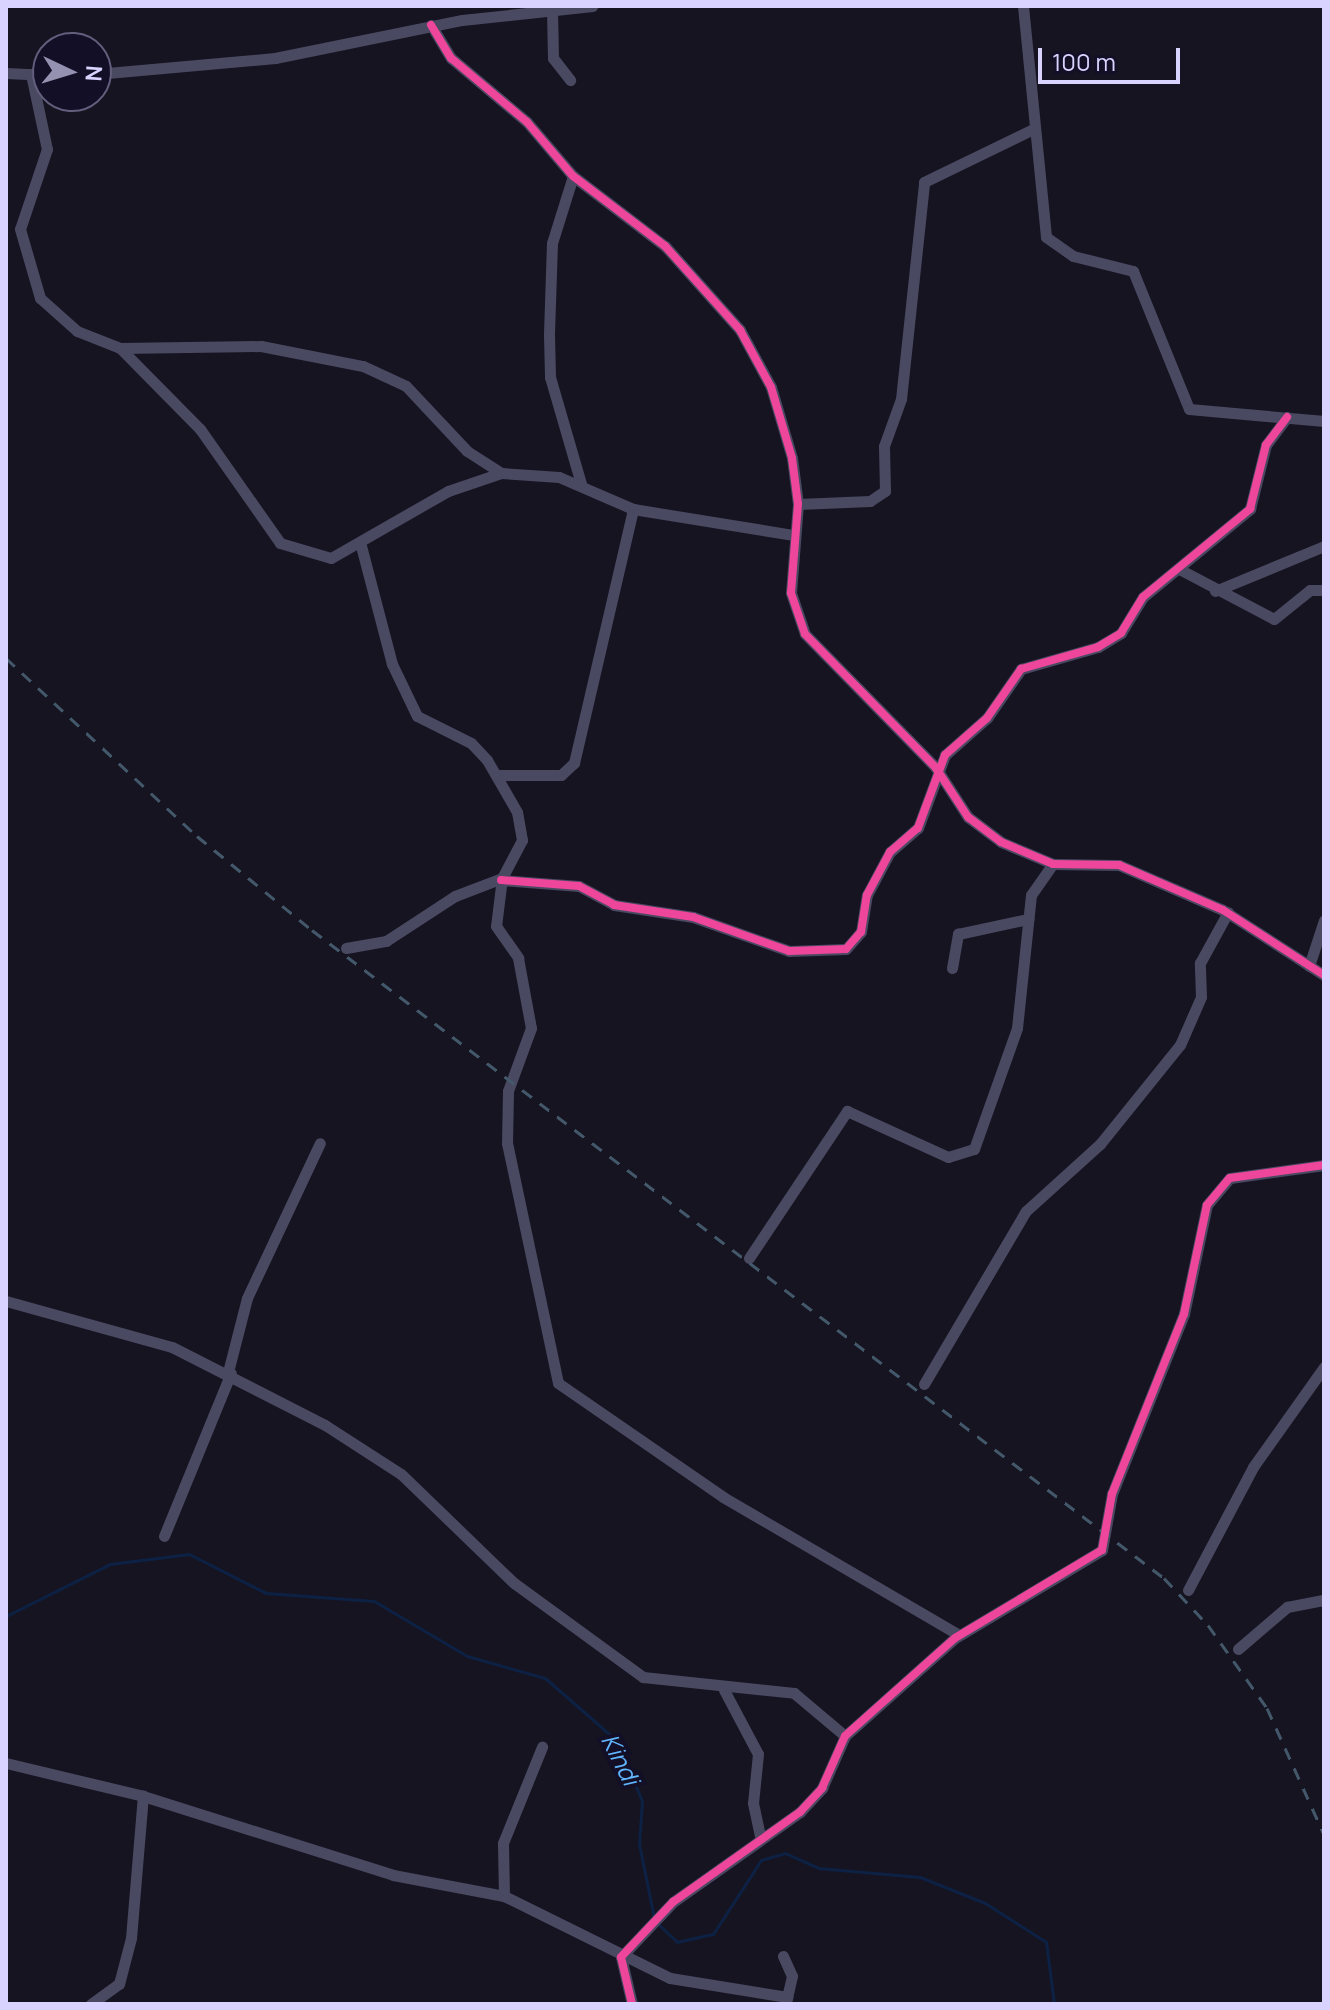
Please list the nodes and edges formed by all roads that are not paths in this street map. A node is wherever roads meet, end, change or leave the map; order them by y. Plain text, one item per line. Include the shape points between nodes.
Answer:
1 (592, 6) edge
2 (1023, 6) edge
3 (552, 10) junction
4 (431, 25) junction
5 (6, 73) edge
6 (112, 73) edge
7 (31, 74) joint
8 (570, 80) dead end
9 (1033, 129) junction
10 (573, 176) junction
11 (20, 229) junction
12 (6, 231) edge
13 (120, 348) junction
14 (1287, 417) junction
15 (1324, 421) edge
16 (501, 473) junction
17 (581, 484) junction
18 (798, 504) junction
19 (633, 509) junction
20 (794, 535) junction
21 (361, 546) junction
22 (1324, 546) edge
23 (1181, 570) junction
24 (1324, 590) edge
25 (1215, 591) junction
26 (936, 768) junction
27 (498, 775) junction
28 (1053, 864) junction
29 (502, 879) junction
30 (1228, 912) junction
31 (1028, 919) junction
32 (1324, 920) edge
33 (346, 948) dead end
34 (1309, 966) junction
35 (952, 968) dead end
36 (1324, 975) edge
37 (320, 1143) dead end
38 (1324, 1165) edge
39 (749, 1258) dead end
40 (6, 1301) edge
41 (1324, 1367) edge
42 (230, 1372) junction
43 (924, 1384) dead end
44 (164, 1536) dead end
45 (1188, 1590) dead end
46 (1324, 1600) edge
47 (959, 1635) junction
48 (1238, 1649) dead end
49 (724, 1690) junction
50 (845, 1736) junction
51 (542, 1747) dead end
52 (6, 1763) edge
53 (143, 1796) junction
54 (760, 1837) junction
55 (504, 1896) junction
56 (783, 1956) dead end
57 (621, 1957) junction
58 (786, 2001) edge
59 (91, 2004) edge
60 (632, 2004) edge

1 - 3 street
2 - 9 street
3 - 4 street
3 - 8 street via 553,58
4 - 6 street via 275,58
4 - 10 street via 451,58 527,122
5 - 7 street
7 - 11 street via 47,149
9 - 14 street via 1046,237 1073,256 1133,271 1189,409
9 - 18 street via 924,182 901,399 884,446 885,491 870,501
10 - 17 street via 552,243 550,377
10 - 18 street via 665,246 740,330 784,424
11 - 12 street
11 - 13 street via 40,298 77,331
13 - 16 street via 261,346 363,366 406,386 467,451
13 - 21 street via 200,429 280,543 331,558
14 - 15 street
14 - 23 street via 1266,445 1256,501
16 - 17 street
16 - 21 street via 430,500
17 - 19 street
18 - 20 street
19 - 20 street
19 - 27 street via 574,763 561,775
20 - 26 street via 791,593 805,634
21 - 27 street via 392,664 417,716 471,743
22 - 25 street
23 - 25 street
23 - 26 street via 1154,586 1128,625 1098,647 1021,669 987,718
24 - 25 street via 1310,590 1274,619
26 - 28 street via 986,834
26 - 29 street via 918,828 890,852 867,895 861,932 846,949 789,951 693,917 614,905 579,886
27 - 29 street via 522,840
28 - 30 street via 1119,865
28 - 31 street via 1037,881
29 - 33 street via 455,896 386,941
29 - 47 street via 496,926 518,958 531,1028 508,1091 508,1153 558,1383 736,1506
30 - 34 street
30 - 43 street via 1200,963 1201,997 1180,1045 1100,1144 1026,1211
31 - 35 street via 958,934
31 - 39 street via 1017,1028 974,1149 948,1157 847,1111
32 - 34 street
34 - 36 street
37 - 42 street via 247,1298
38 - 47 street via 1223,1180 1202,1215 1184,1314 1112,1494 1102,1550
40 - 42 street via 144,1338
41 - 45 street via 1253,1467
42 - 44 street
42 - 49 street via 383,1461 514,1583 623,1667 658,1683
46 - 48 street via 1287,1607
47 - 50 street
49 - 50 street via 794,1693
49 - 54 street via 758,1754 753,1803
50 - 54 street via 822,1788 789,1822
51 - 55 street via 503,1843
52 - 53 street
53 - 55 street via 393,1875
53 - 59 street via 131,1938 119,1984
54 - 57 street via 673,1902
55 - 57 street
56 - 58 street via 791,1969
57 - 58 street via 670,1978
57 - 60 street

